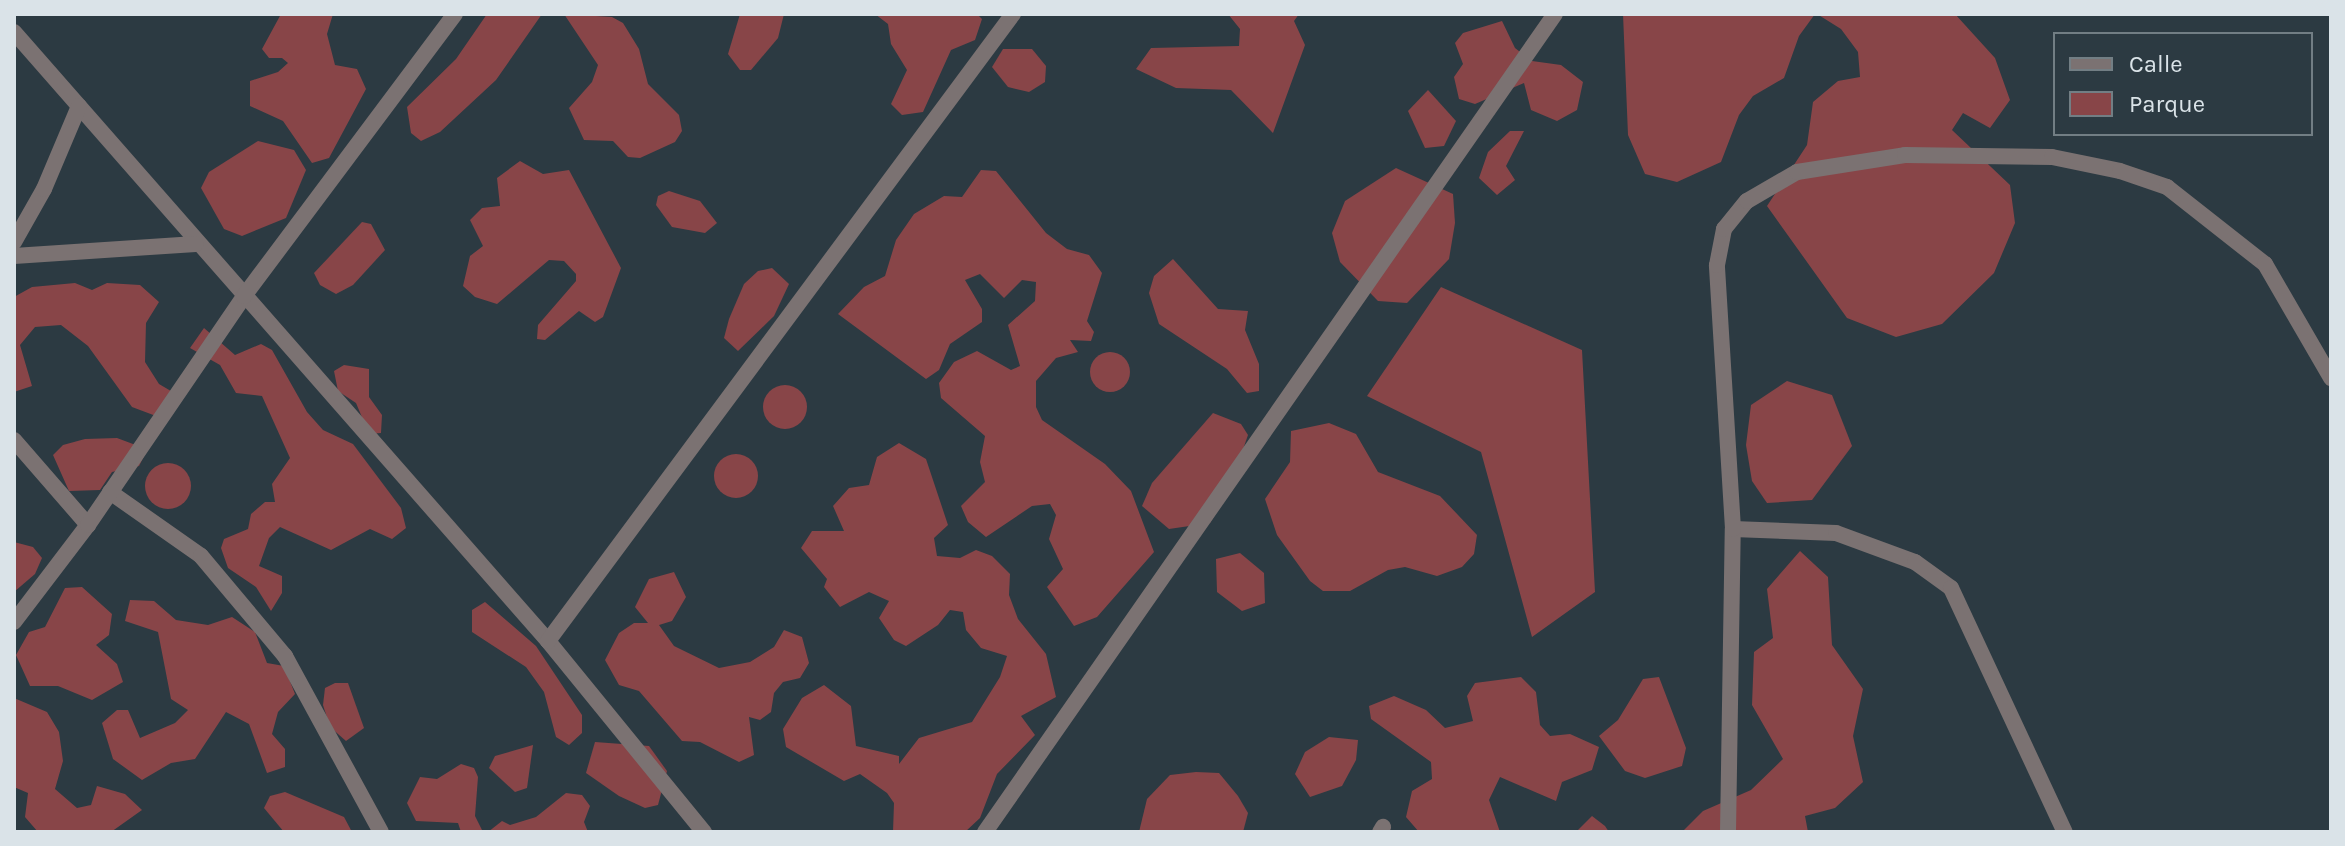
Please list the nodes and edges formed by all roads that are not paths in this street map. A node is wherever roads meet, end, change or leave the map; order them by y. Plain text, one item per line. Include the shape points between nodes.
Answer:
1 (455, 14) edge
2 (1013, 14) edge
3 (1555, 14) edge
4 (14, 32) edge
5 (79, 106) junction
6 (14, 242) edge
7 (196, 244) junction
8 (14, 256) edge
9 (244, 296) junction
10 (2331, 378) edge
11 (14, 440) edge
12 (110, 492) junction
13 (88, 525) junction
14 (1733, 529) junction
15 (14, 622) edge
16 (548, 641) junction
17 (381, 832) edge
18 (704, 832) edge
19 (985, 832) edge
20 (1728, 832) edge
21 (2065, 832) edge

1 - 9 street
2 - 16 street
3 - 19 street
4 - 5 street
5 - 6 street via 44,189
5 - 7 street
7 - 8 street
7 - 9 street
9 - 12 street
9 - 16 street
10 - 14 street via 2265,264 2167,187 2052,157 1905,155 1797,172 1747,201 1724,229 1717,265
11 - 13 street
12 - 13 street
12 - 17 street via 201,556 285,656
13 - 15 street
14 - 20 street
14 - 21 street via 1836,533 1915,562 1951,588
16 - 18 street

